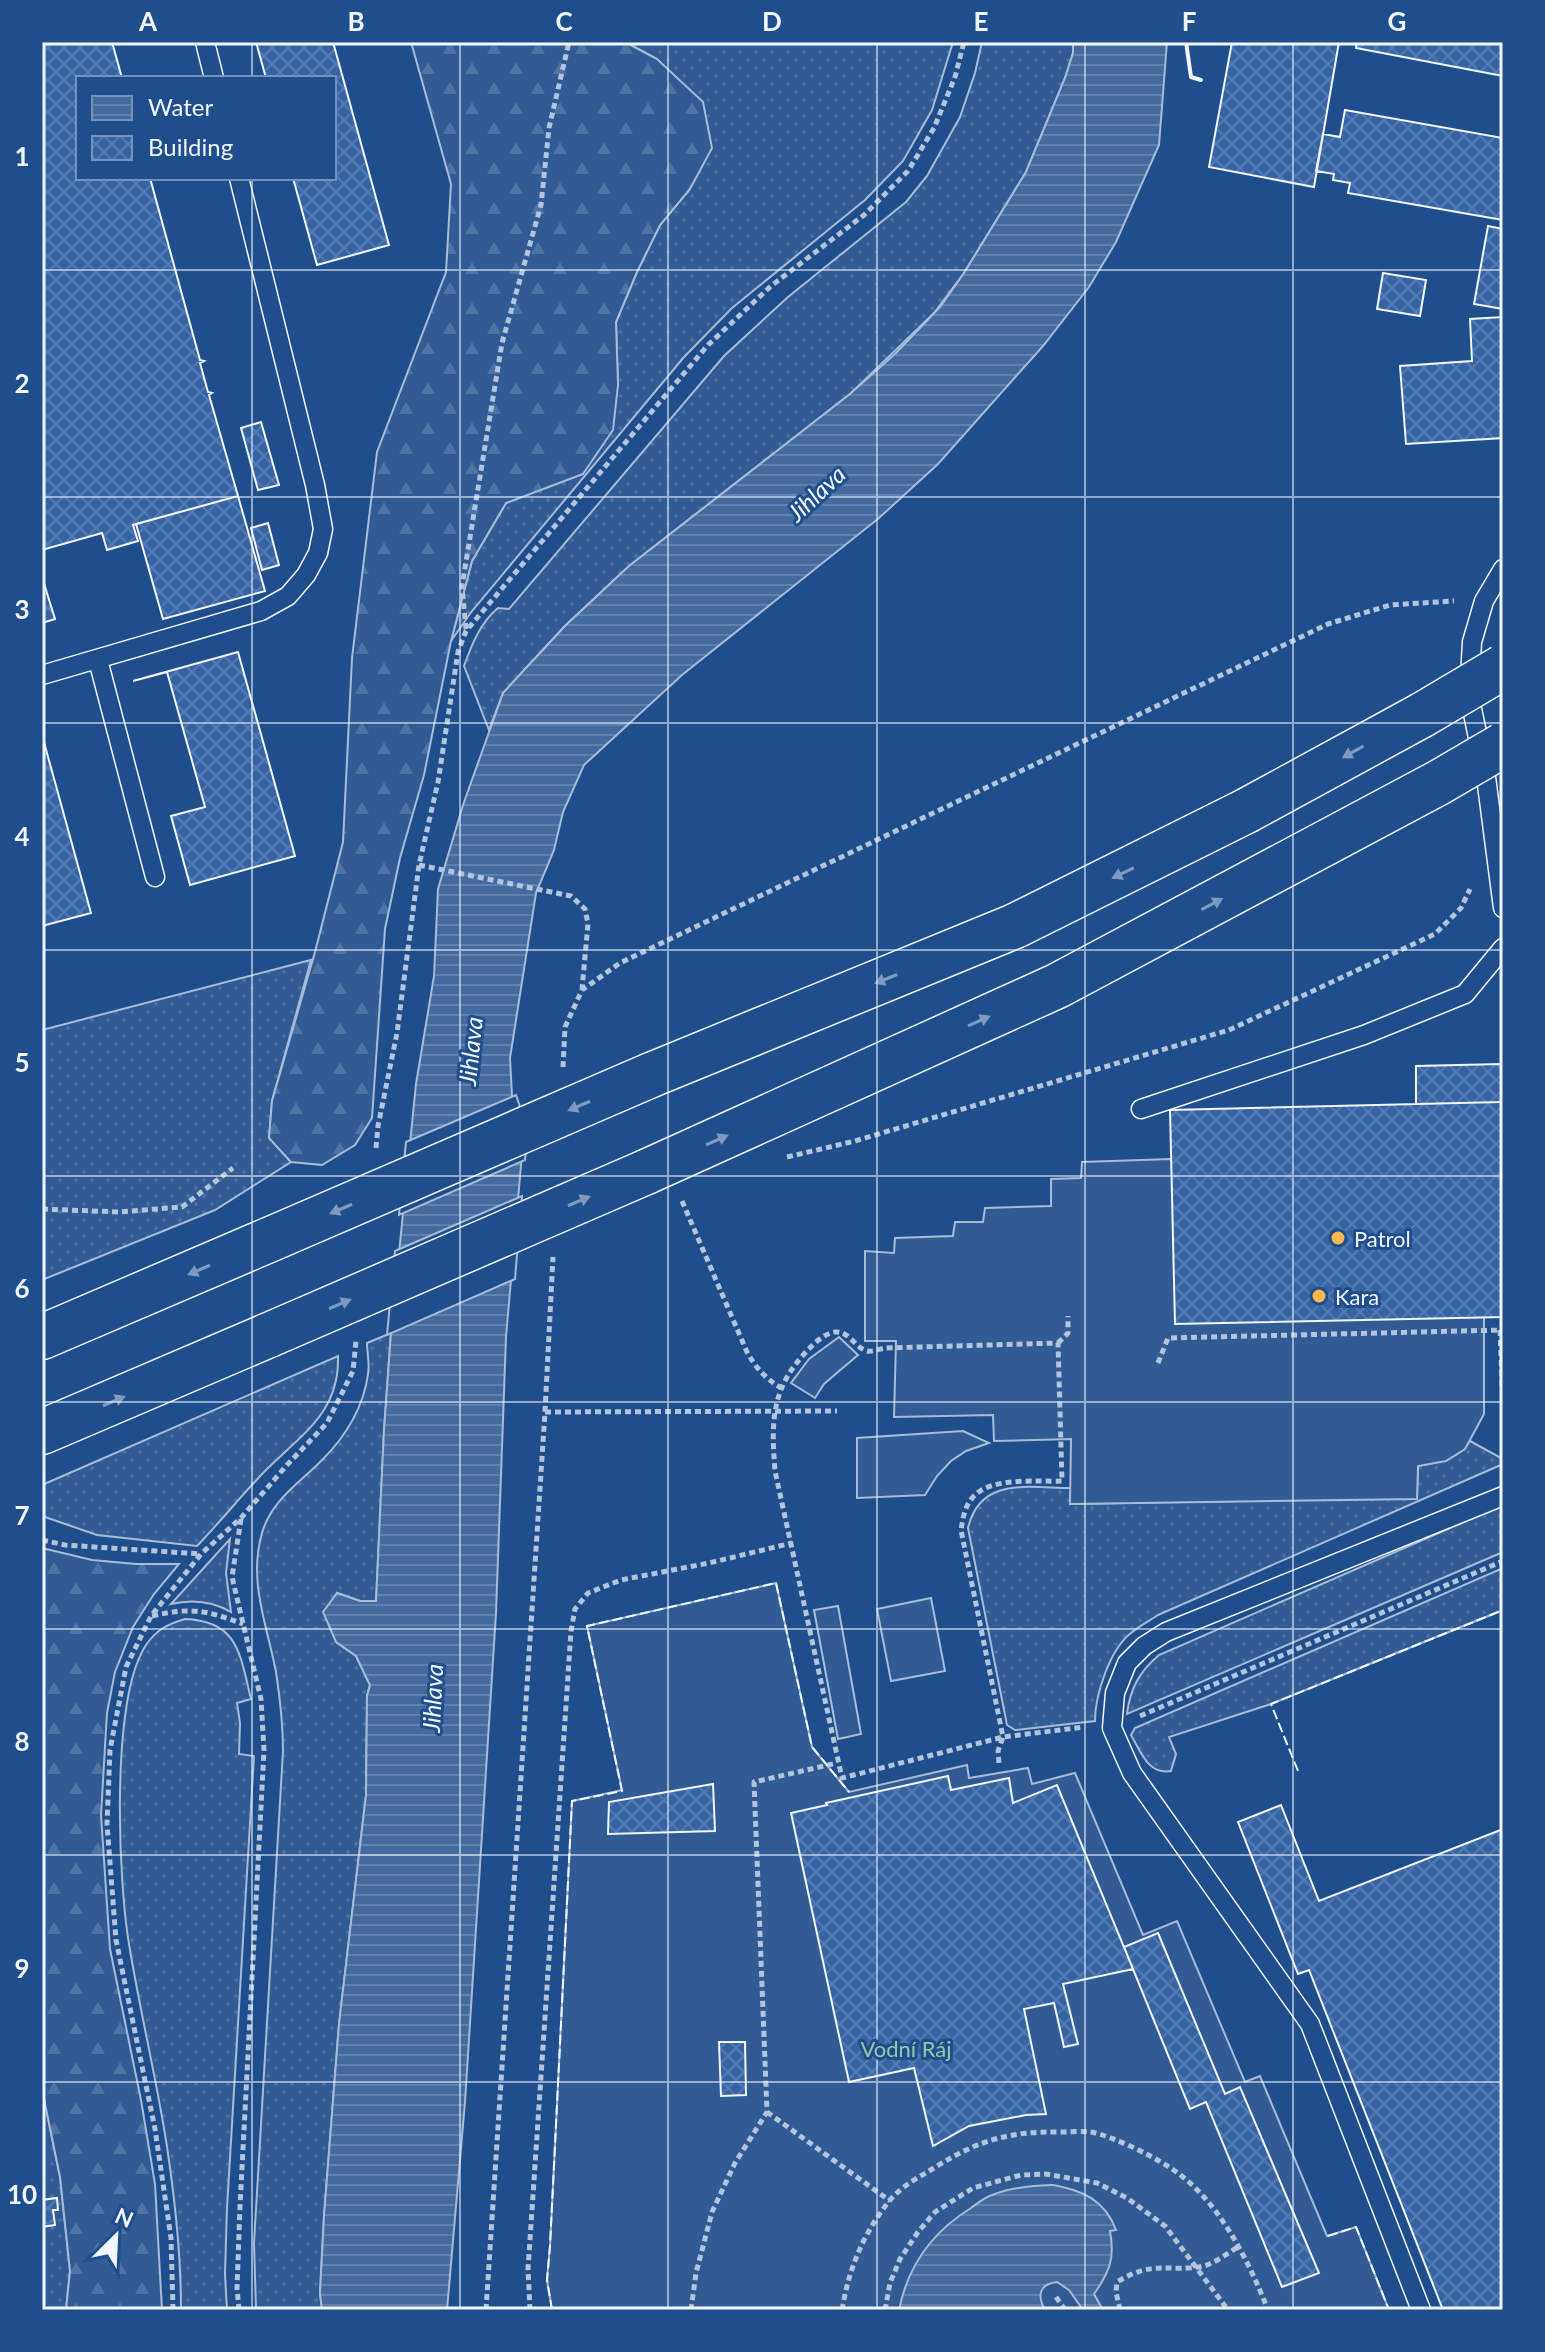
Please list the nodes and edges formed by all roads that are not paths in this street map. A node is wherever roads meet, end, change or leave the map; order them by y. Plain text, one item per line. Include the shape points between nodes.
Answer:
1 (205, 42) edge
2 (214, 76) edge
3 (239, 180) edge
4 (1503, 569) edge
5 (98, 660) junction
6 (1503, 667) edge
7 (42, 675) edge
8 (1497, 766) edge
9 (155, 877) dead end
10 (1503, 908) edge
11 (1503, 948) edge
12 (1141, 1109) dead end
13 (42, 1337) edge
14 (42, 1432) edge
15 (1503, 1496) edge
16 (1421, 2310) edge

1 - 2 lane
3 - 5 lane via 315,485 323,529 318,553 288,596 261,611
4 - 8 lane via 1484,601 1472,642 1469,694
5 - 7 lane
5 - 9 lane
6 -> 13 highway, bridge via 1246,811 1015,926 651,1075
8 - 10 lane
14 -> 8 highway, bridge via 269,1335 658,1189 1057,986 1438,783
11 - 12 lane via 1465,994 1364,1035
15 - 16 lane via 1166,1632 1127,1663 1115,1693 1112,1728 1132,1773 1310,2024

